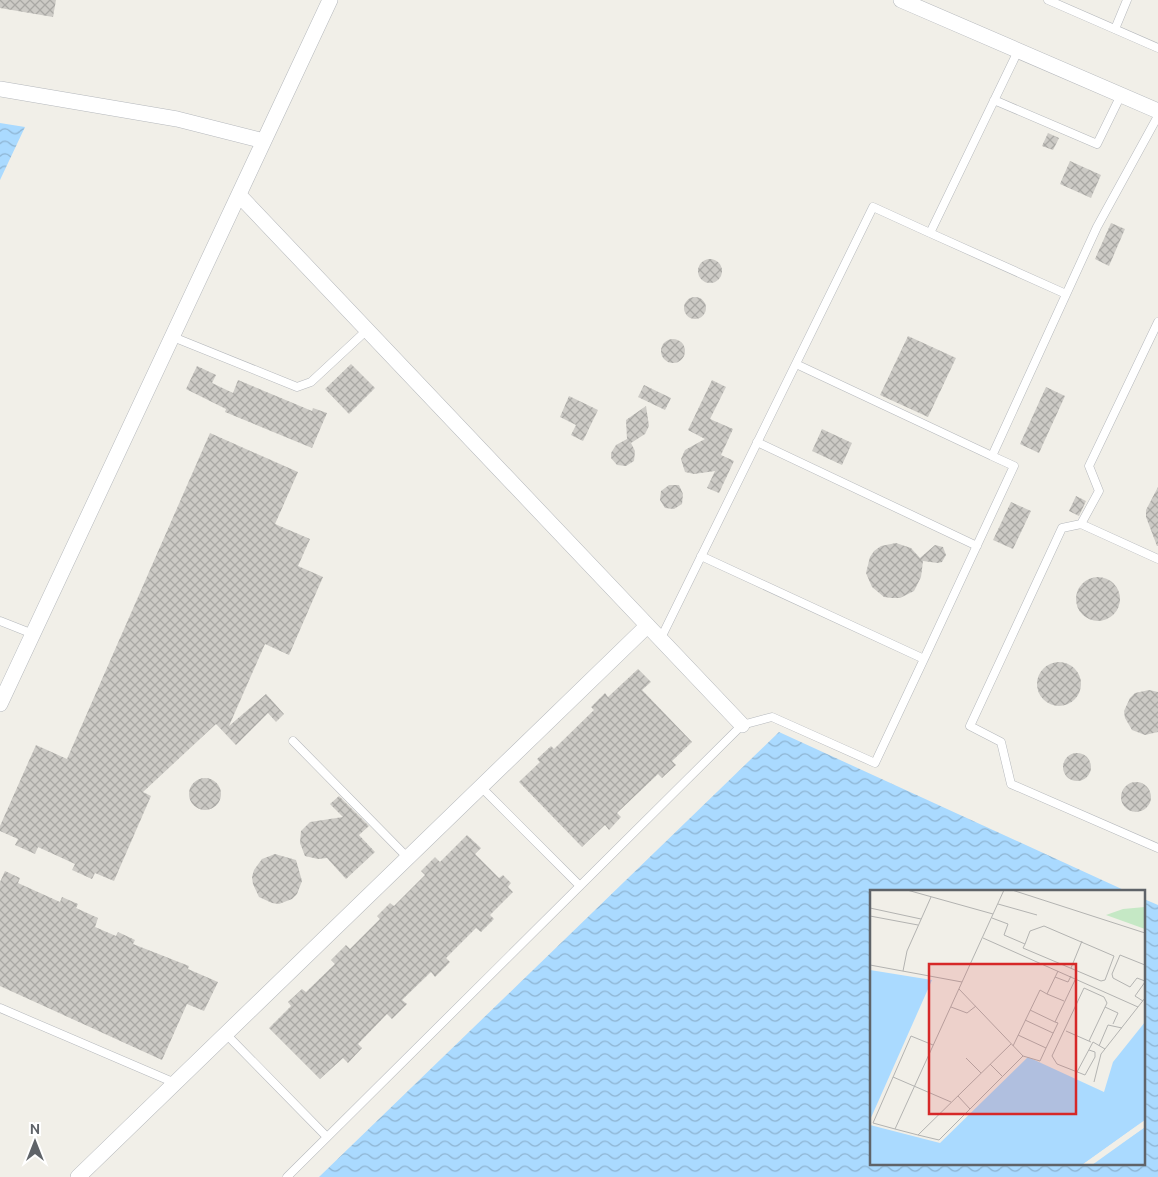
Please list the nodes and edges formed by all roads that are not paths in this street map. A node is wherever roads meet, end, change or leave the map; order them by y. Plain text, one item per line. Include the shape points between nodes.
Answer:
1 (330, 0) edge
2 (901, 0) edge
3 (1048, 0) edge
4 (1127, 0) edge
5 (1116, 29) junction
6 (1158, 48) edge
7 (1018, 51) junction
8 (0, 89) edge
9 (1121, 95) junction
10 (994, 100) junction
11 (1158, 111) edge
12 (1158, 116) edge
13 (264, 141) junction
14 (239, 194) junction
15 (930, 232) junction
16 (1066, 294) junction
17 (1158, 322) edge
18 (367, 330) junction
19 (172, 337) junction
20 (796, 364) junction
21 (758, 442) junction
22 (992, 456) junction
23 (1081, 524) junction
24 (977, 546) junction
25 (702, 556) junction
26 (1158, 559) edge
27 (0, 621) edge
28 (646, 626) junction
29 (33, 634) junction
30 (660, 640) junction
31 (924, 659) junction
32 (0, 704) edge
33 (742, 725) junction
34 (293, 741) dead end
35 (481, 787) junction
36 (1158, 848) edge
37 (408, 858) junction
38 (580, 886) junction
39 (0, 1008) edge
40 (226, 1034) junction
41 (175, 1083) junction
42 (327, 1137) junction
43 (78, 1177) edge
44 (287, 1177) edge

1 - 13 street
2 - 7 street
3 - 5 lane
4 - 5 lane
5 - 6 lane
7 - 9 street
7 - 10 lane
8 - 13 street via 177,119
9 - 10 lane via 1097,144
9 - 11 street
10 - 15 lane
12 - 16 lane via 1097,227
13 - 14 street
14 - 18 street
14 - 19 street
15 - 16 lane
15 - 20 lane via 873,206
16 - 22 lane
17 - 23 lane via 1090,466 1099,491
18 - 19 lane via 311,382 297,387
18 - 28 street
19 - 29 street
20 - 21 lane
20 - 22 lane
21 - 24 lane
21 - 25 lane
22 - 24 lane via 1014,466
23 - 26 lane
23 - 36 lane via 1062,528 970,726 1001,742 1011,784
24 - 31 lane
25 - 30 lane
25 - 31 lane
27 - 29 lane
28 - 30 street
28 - 35 street
29 - 32 street
30 - 33 street
31 - 33 lane via 875,763 772,717
33 - 38 lane
34 - 37 lane
35 - 37 street
35 - 38 lane
37 - 40 street
38 - 42 lane
39 - 41 lane
40 - 41 street
40 - 42 lane
41 - 43 street
42 - 44 lane

